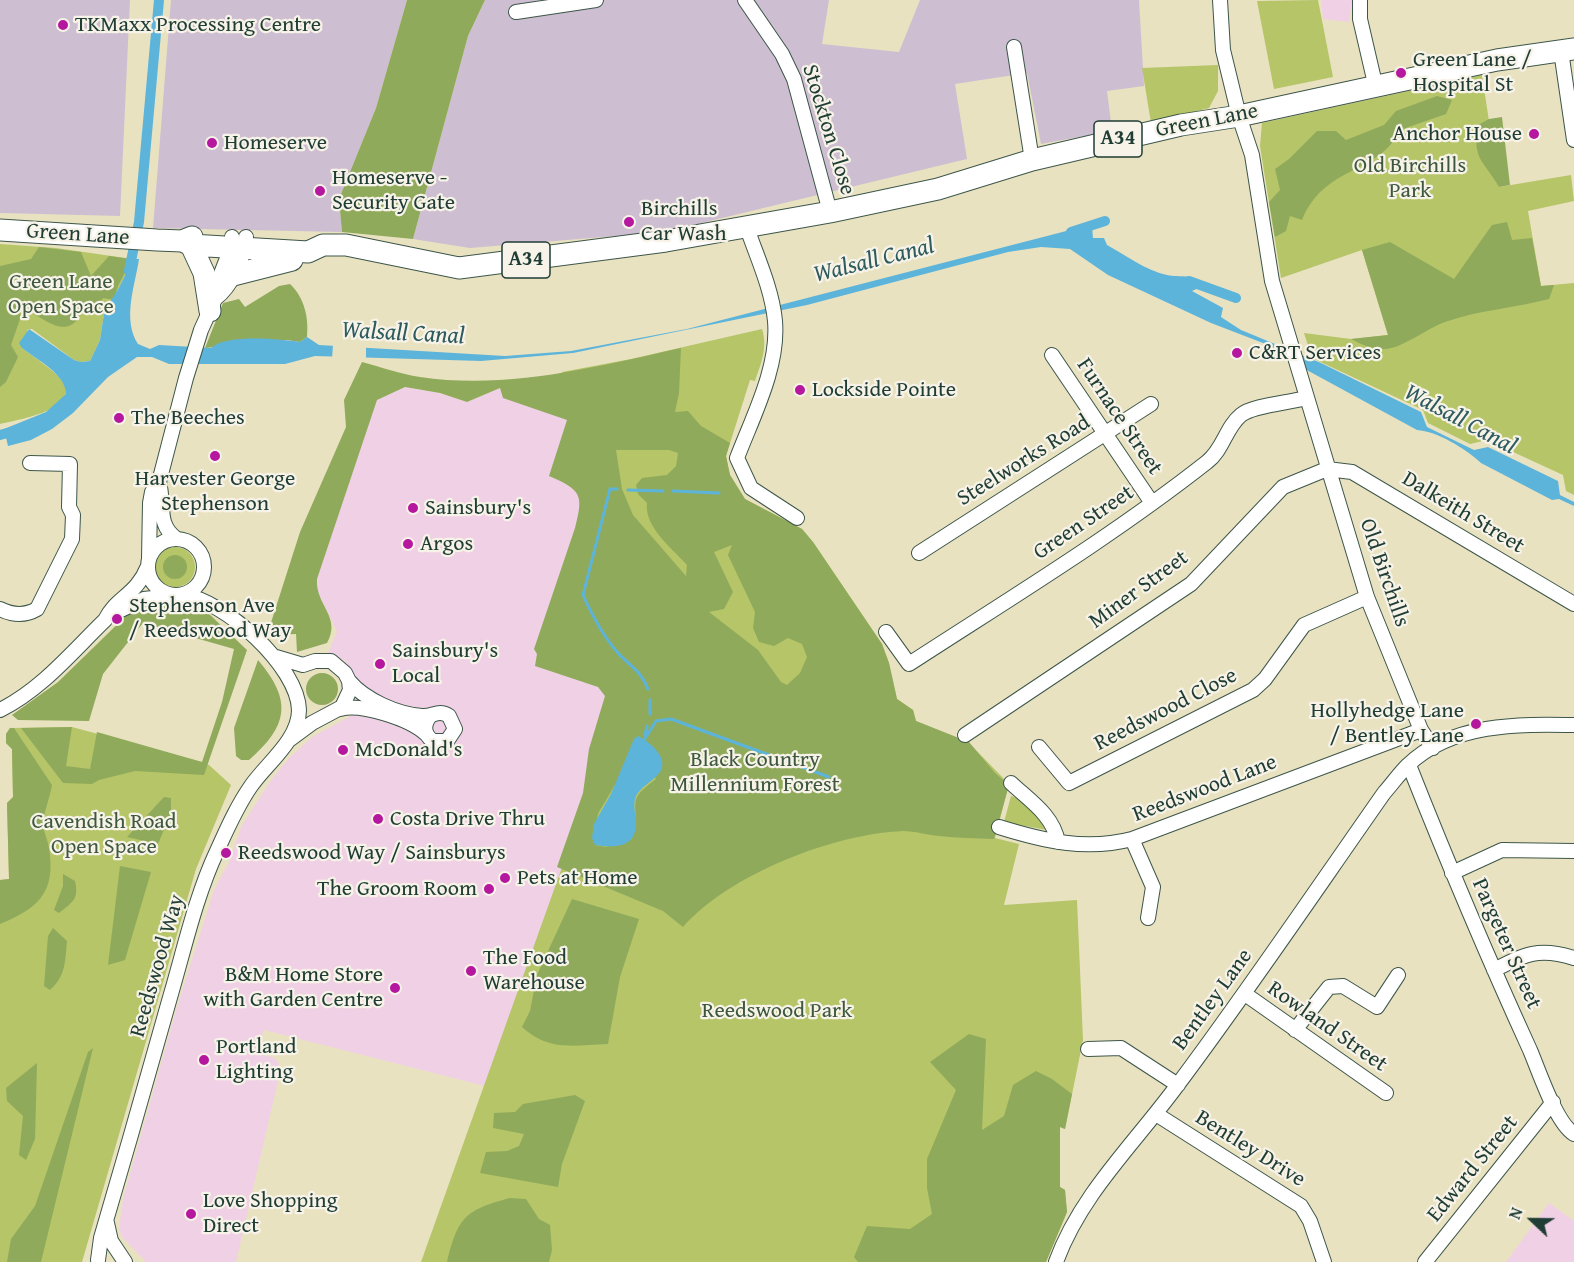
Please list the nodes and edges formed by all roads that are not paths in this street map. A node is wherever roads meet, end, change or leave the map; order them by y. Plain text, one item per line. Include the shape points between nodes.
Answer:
1 (596, 0) edge
2 (745, 0) edge
3 (1220, 0) edge
4 (1360, 0) edge
5 (558, 2) edge
6 (516, 12) dead end
7 (1014, 47) dead end
8 (1567, 50) edge
9 (1376, 88) junction
10 (1239, 116) junction
11 (1574, 140) edge
12 (1032, 160) junction
13 (830, 212) junction
14 (747, 228) junction
15 (0, 230) edge
16 (186, 243) junction
17 (238, 243) junction
18 (316, 249) junction
19 (233, 275) junction
20 (212, 305) junction
21 (1052, 355) dead end
22 (1306, 398) junction
23 (1151, 404) dead end
24 (1105, 434) junction
25 (30, 463) dead end
26 (1327, 469) junction
27 (159, 482) junction
28 (1152, 503) junction
29 (797, 518) dead end
30 (177, 539) junction
31 (918, 553) dead end
32 (148, 562) junction
33 (203, 572) junction
34 (179, 595) junction
35 (1367, 597) junction
36 (1574, 604) edge
37 (0, 609) edge
38 (223, 612) junction
39 (105, 620) junction
40 (886, 632) dead end
41 (272, 654) junction
42 (311, 662) junction
43 (349, 681) junction
44 (295, 694) junction
45 (0, 710) edge
46 (340, 710) junction
47 (431, 715) junction
48 (325, 716) junction
49 (1574, 725) edge
50 (1421, 730) junction
51 (426, 734) junction
52 (965, 735) dead end
53 (287, 741) junction
54 (1039, 747) dead end
55 (1433, 748) junction
56 (1409, 765) junction
57 (1011, 783) dead end
58 (999, 827) dead end
59 (1132, 839) junction
60 (1058, 842) junction
61 (1574, 851) edge
62 (1452, 873) junction
63 (1148, 918) dead end
64 (1574, 958) edge
65 (1494, 970) junction
66 (1398, 975) dead end
67 (1245, 994) junction
68 (1295, 1030) junction
69 (1088, 1049) dead end
70 (1178, 1085) junction
71 (1386, 1094) dead end
72 (1553, 1102) junction
73 (1156, 1114) junction
74 (1574, 1134) edge
75 (106, 1221) junction
76 (123, 1260) edge
77 (97, 1261) edge
78 (1056, 1262) edge
79 (1324, 1262) edge
80 (1425, 1262) edge

1 - 5 street
2 - 13 street, Stockton Close via 794,79
3 - 10 street via 1223,50
4 - 9 street via 1360,19
5 - 6 street
7 - 12 street
8 - 9 highway, Green Lane / A34 via 1497,60
8 - 11 street
9 - 10 highway, Green Lane / A34
10 - 12 highway, Green Lane / A34 via 1180,125
10 - 22 street, Old Birchills via 1252,154 1269,270
12 - 13 highway, Green Lane / A34 via 938,189
13 - 14 highway, Green Lane / A34
14 - 18 highway, Green Lane / A34 via 459,268 346,245
14 - 29 street via 775,320 772,357 737,458 750,488
15 - 16 highway, Green Lane / A34
16 - 17 highway, A34
16 - 20 highway via 204,273
17 - 18 highway, A34
17 - 19 street
17 - 20 street via 214,289
18 - 19 highway via 303,258
19 - 20 street
20 - 27 street via 186,378
21 - 24 street, Furnace Street
22 - 26 street, Old Birchills
22 - 28 street, Green Street via 1241,414 1210,460
23 - 24 street, Steelworks Road
24 - 28 street, Furnace Street
24 - 31 street, Steelworks Road
25 - 37 street via 70,464 72,539 37,609 28,614 10,614
26 - 35 street, Old Birchills
26 - 36 street, Dalkeith Street via 1352,472
26 - 52 street, Miner Street via 1283,488 1191,585
27 - 30 street via 163,522
27 - 32 street via 150,503
28 - 40 street, Green Street via 909,664
30 - 32 street via 160,544
30 - 33 street via 194,546 203,562
32 - 34 street via 153,584 159,590
32 - 39 street via 136,589
33 - 34 street via 195,588
33 - 38 street
34 - 38 street via 198,597
34 - 39 street via 144,599
35 - 50 street, Old Birchills
35 - 54 street, Reedswood Close via 1304,625 1254,690 1069,783
38 - 41 street
39 - 45 street via 45,680
41 - 42 street via 303,665
41 - 44 street
42 - 43 street via 331,661
42 - 44 street, Reedswood Way via 297,675
43 - 46 street via 348,699
43 - 47 street via 374,701 419,716
44 - 48 street via 306,712
44 - 53 street, Reedswood Way via 297,717
46 - 48 street, Reedswood Way
46 - 51 street via 364,709 411,724
47 - 51 street via 425,724
47 - 51 street via 440,712 449,716 454,734 442,742 433,741
48 - 53 street, Reedswood Way
49 - 55 street via 1497,726
50 - 55 street, Old Birchills
50 - 59 street, Reedswood Lane
53 - 75 street, Reedswood Way via 251,786 206,878
55 - 56 street
56 - 62 street, Pargeter Street
56 - 67 street, Bentley Lane via 1384,793
57 - 60 street via 1044,812 1056,828
58 - 60 street, Reedswood Lane
59 - 60 street, Reedswood Lane via 1106,846
59 - 63 street via 1153,887
61 - 62 street via 1502,850
62 - 65 street, Pargeter Street
64 - 65 street via 1553,952 1529,952
65 - 72 street, Pargeter Street
66 - 68 street via 1377,1007 1343,986 1329,987
67 - 68 street, Rowland Street
67 - 70 street, Bentley Lane
68 - 71 street, Rowland Street
69 - 70 street via 1121,1048
70 - 73 street, Bentley Lane
72 - 74 street, Pargeter Street
72 - 80 street, Edward Street
73 - 78 street, Bentley Lane via 1084,1204
73 - 79 street, Bentley Drive via 1301,1206
75 - 76 street, Reedswood Way via 111,1241
75 - 77 street, Reedswood Way
76 - 77 street, Reedswood Way via 109,1256

